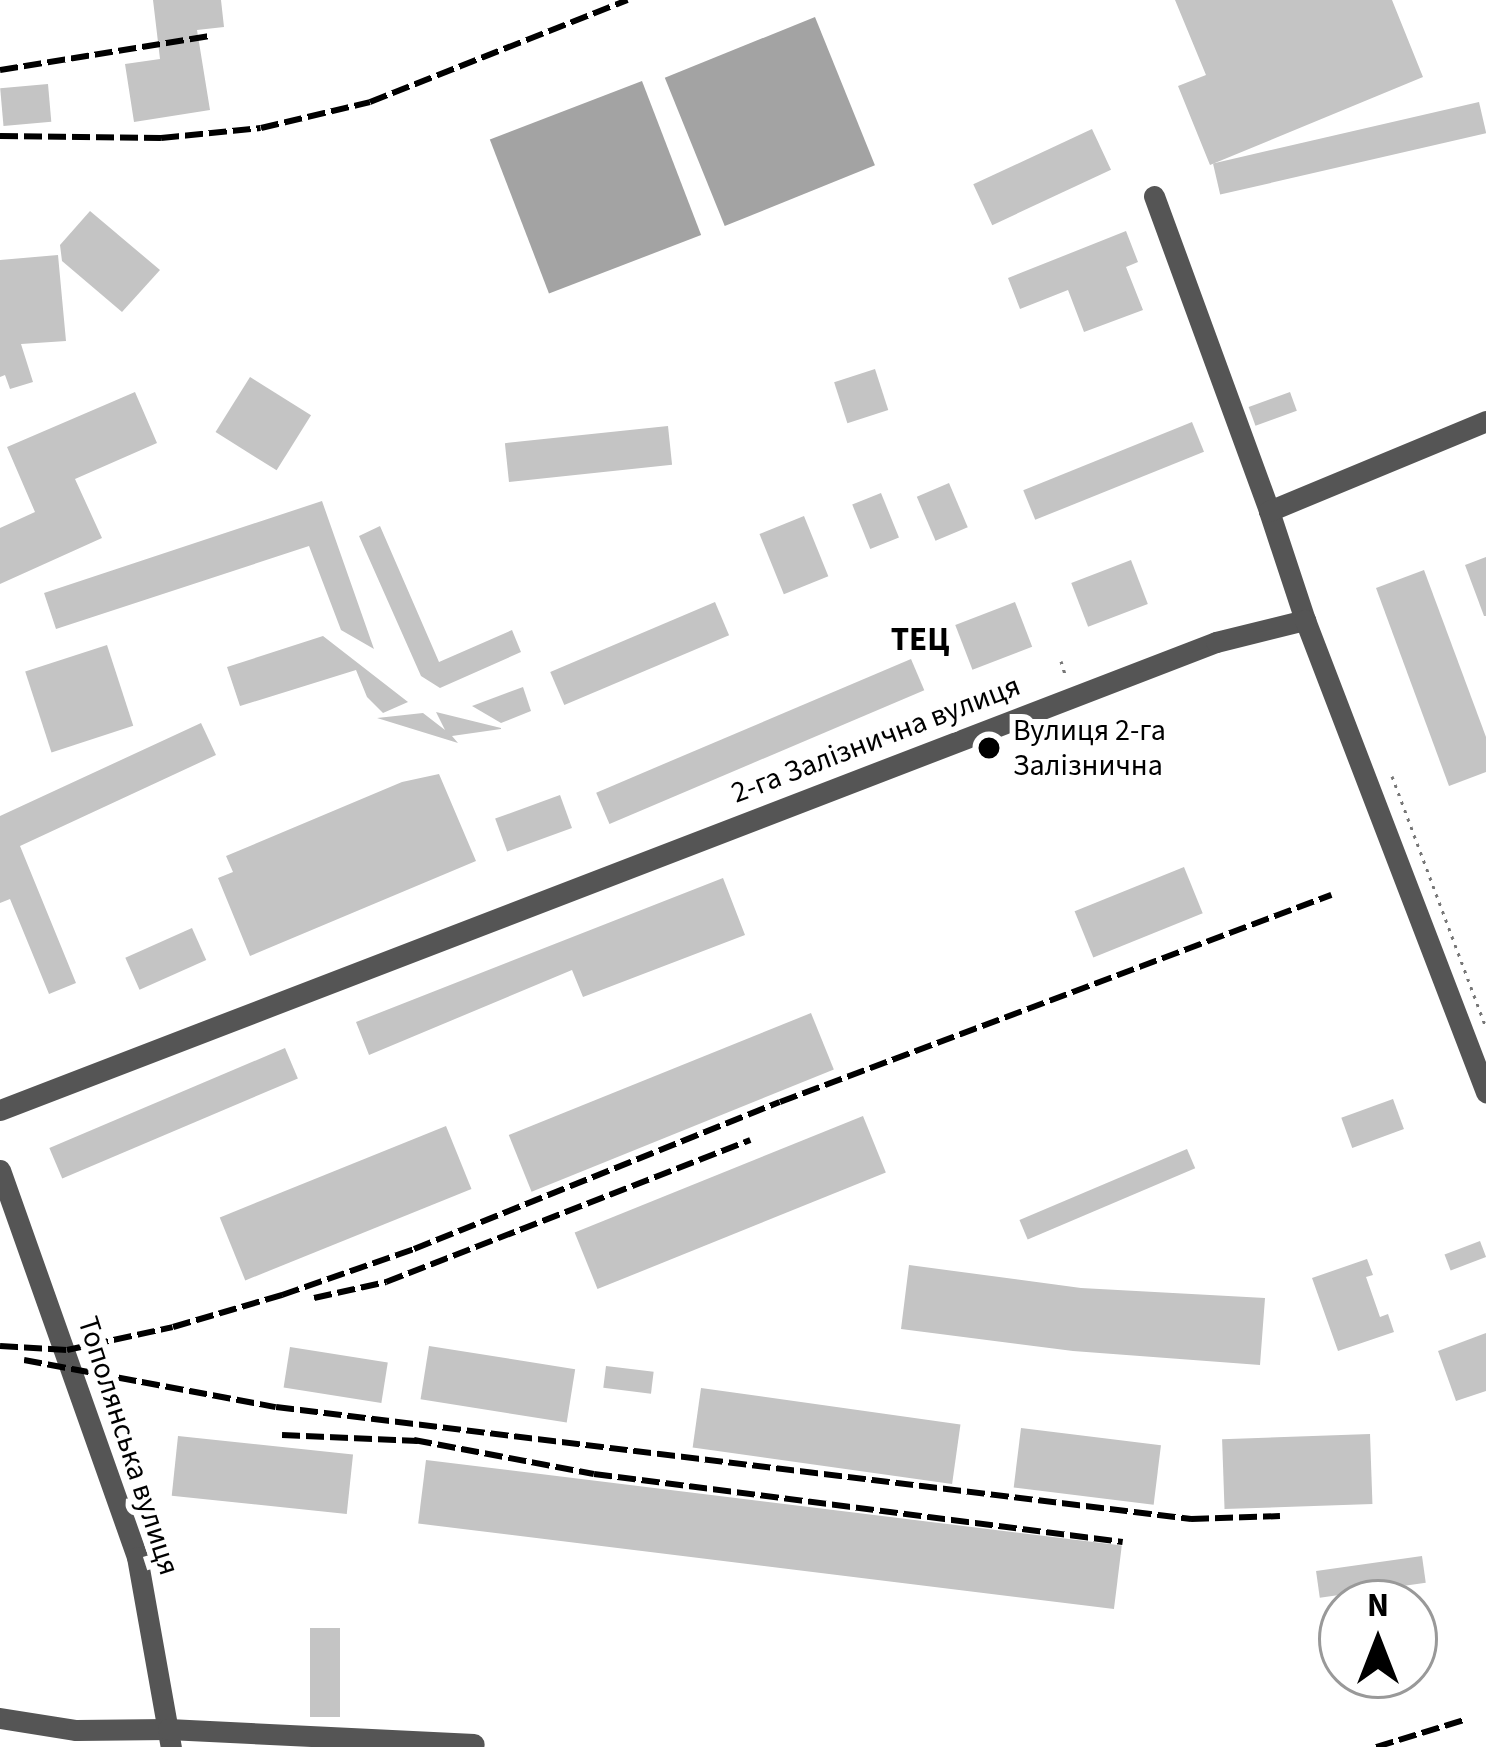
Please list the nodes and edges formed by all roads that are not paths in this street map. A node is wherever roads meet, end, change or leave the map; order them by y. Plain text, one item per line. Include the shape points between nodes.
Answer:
1 (1154, 196) dead end
2 (1486, 421) edge
3 (1269, 511) junction
4 (1305, 620) junction
5 (1486, 1092) edge
6 (0, 1110) edge
7 (0, 1170) edge
8 (0, 1718) edge
9 (169, 1738) edge
10 (474, 1744) edge

1 - 3 street
2 - 3 street
3 - 4 street
4 - 5 street
4 - 6 street, 2-га Залізнична вулиця via 1216,642
7 - 9 street, Тополянська вулиця via 137,1557
8 - 9 street
9 - 10 street

